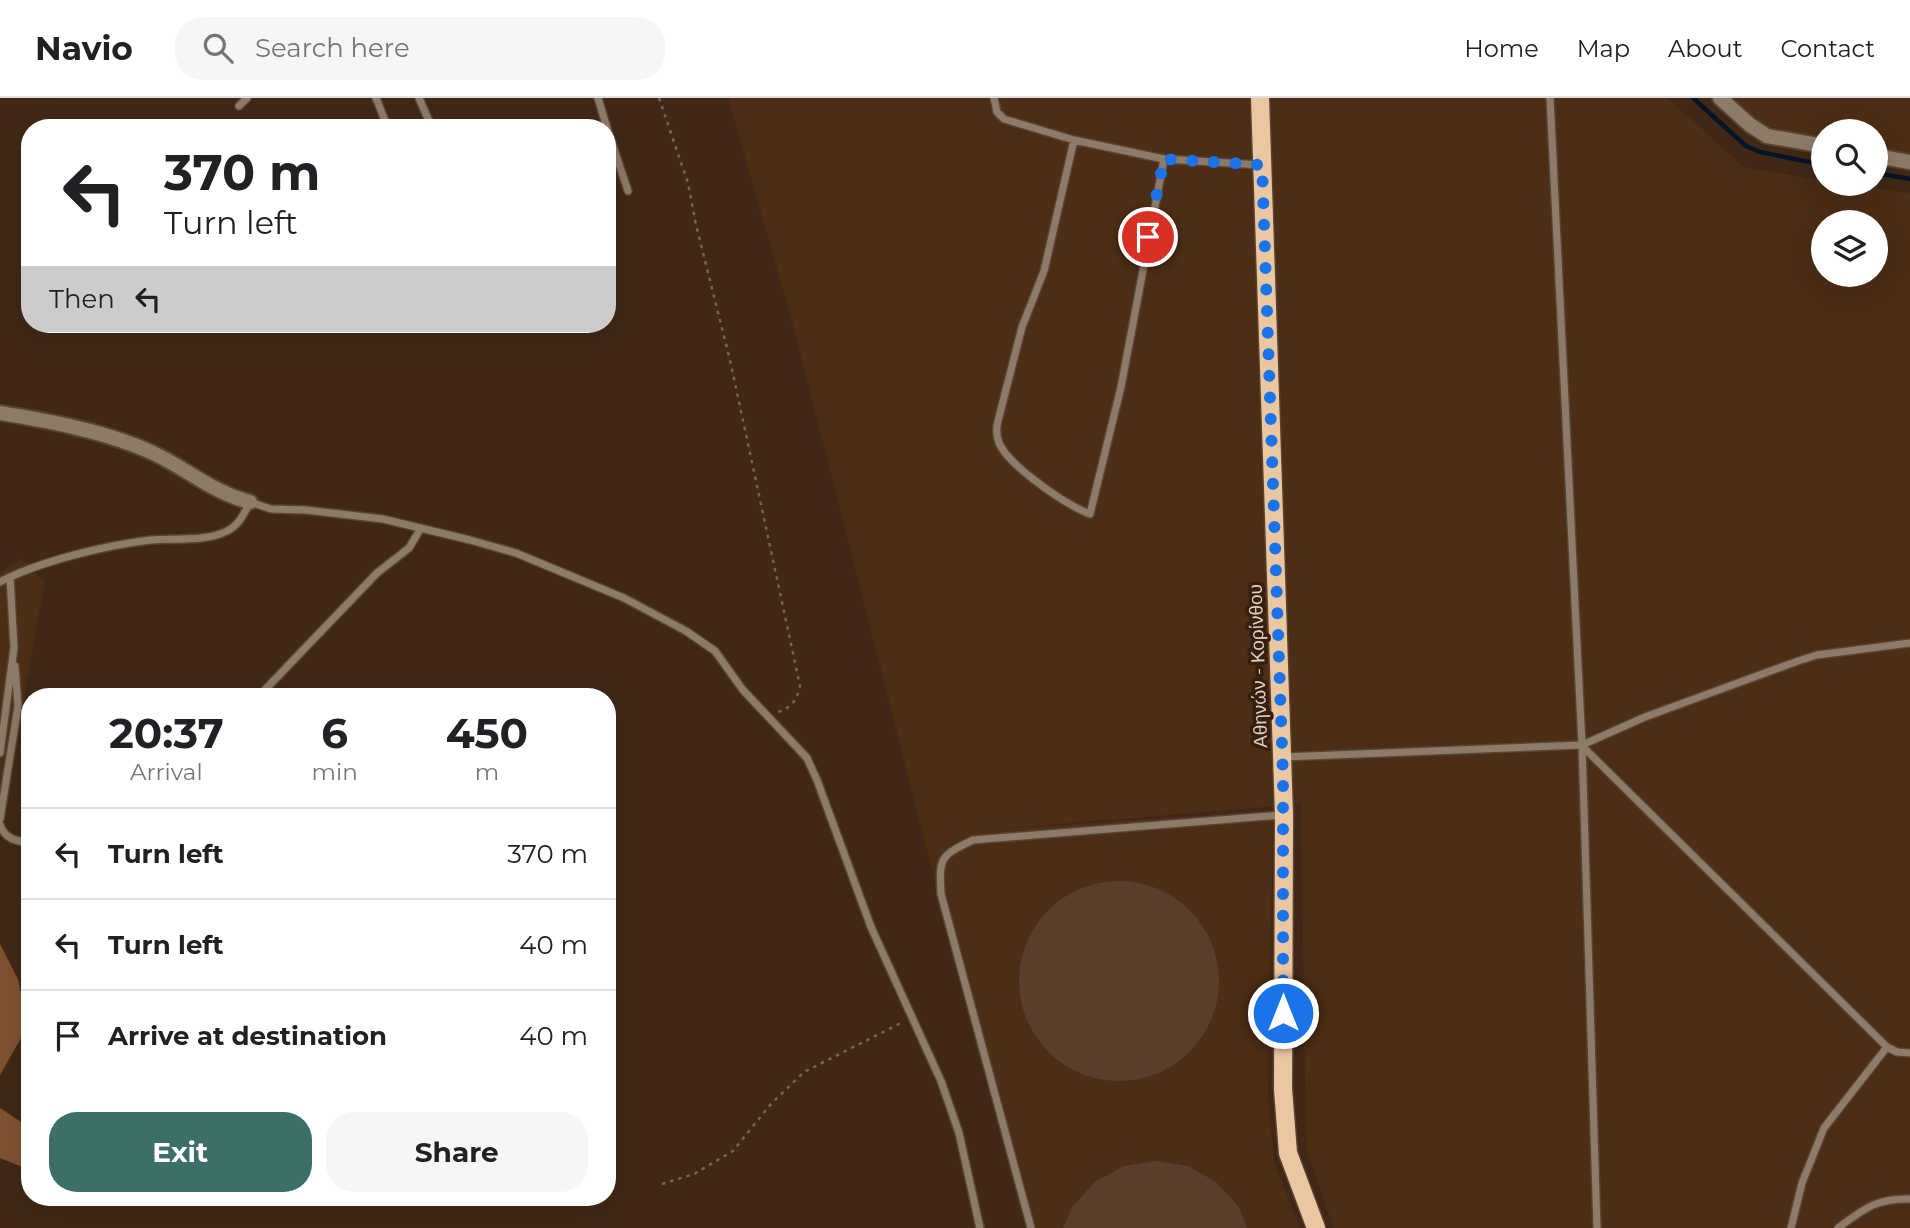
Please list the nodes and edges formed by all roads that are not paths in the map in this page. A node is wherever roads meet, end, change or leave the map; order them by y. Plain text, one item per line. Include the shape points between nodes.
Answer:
1 (247, 98) edge
2 (376, 98) edge
3 (419, 98) edge
4 (598, 98) edge
5 (994, 98) edge
6 (1260, 98) edge
7 (1550, 98) edge
8 (1720, 98) edge
9 (239, 106) dead end
10 (384, 119) edge
11 (428, 119) edge
12 (604, 119) edge
13 (1074, 140) junction
14 (1811, 144) edge
15 (1888, 158) edge
16 (616, 159) edge
17 (1164, 159) junction
18 (1910, 162) edge
19 (1262, 165) junction
20 (628, 191) dead end
21 (0, 413) edge
22 (250, 502) junction
23 (421, 528) junction
24 (10, 577) junction
25 (0, 582) edge
26 (1910, 643) edge
27 (14, 648) junction
28 (268, 688) edge
29 (1582, 745) junction
30 (0, 753) edge
31 (1282, 757) junction
32 (1284, 814) junction
33 (0, 819) edge
34 (0, 825) edge
35 (21, 841) edge
36 (1887, 1047) junction
37 (1910, 1053) edge
38 (1910, 1199) edge
39 (980, 1228) edge
40 (1031, 1228) edge
41 (1316, 1228) edge
42 (1597, 1228) edge
43 (1791, 1228) edge
44 (1838, 1228) edge

1 - 9 lane
2 - 10 lane
3 - 11 lane
4 - 12 lane
5 - 13 lane via 1003,119
6 - 19 main road, Αθηνών - Κορίνθου
7 - 29 lane
8 - 14 street via 1767,136
13 - 17 lane
13 - 17 lane via 1044,271 1021,327 996,434 1004,451 1038,483 1090,514 1121,387
15 - 18 street
16 - 20 lane
17 - 19 lane
19 - 31 main road, Αθηνών - Κορίνθου
21 - 22 street via 139,447 217,491
22 - 23 lane via 271,509 344,514
22 - 24 lane via 227,532 116,545
23 - 28 lane via 409,548 377,573
23 - 39 lane via 516,554 662,617 715,651 743,690 807,758 871,927 941,1081 959,1133
24 - 25 lane
24 - 27 lane
26 - 29 lane via 1817,655 1645,717
27 - 30 lane
27 - 33 lane via 18,706
29 - 31 lane
29 - 36 lane
29 - 42 lane
31 - 32 main road, Αθηνών - Κορίνθου
32 - 40 lane via 973,840 943,859 941,894
32 - 41 main road, Αθηνών - Κορίνθου via 1283,1089 1289,1153
34 - 35 lane via 3,833
36 - 37 lane
36 - 43 lane via 1824,1128 1802,1183
38 - 44 lane via 1890,1198 1871,1204

